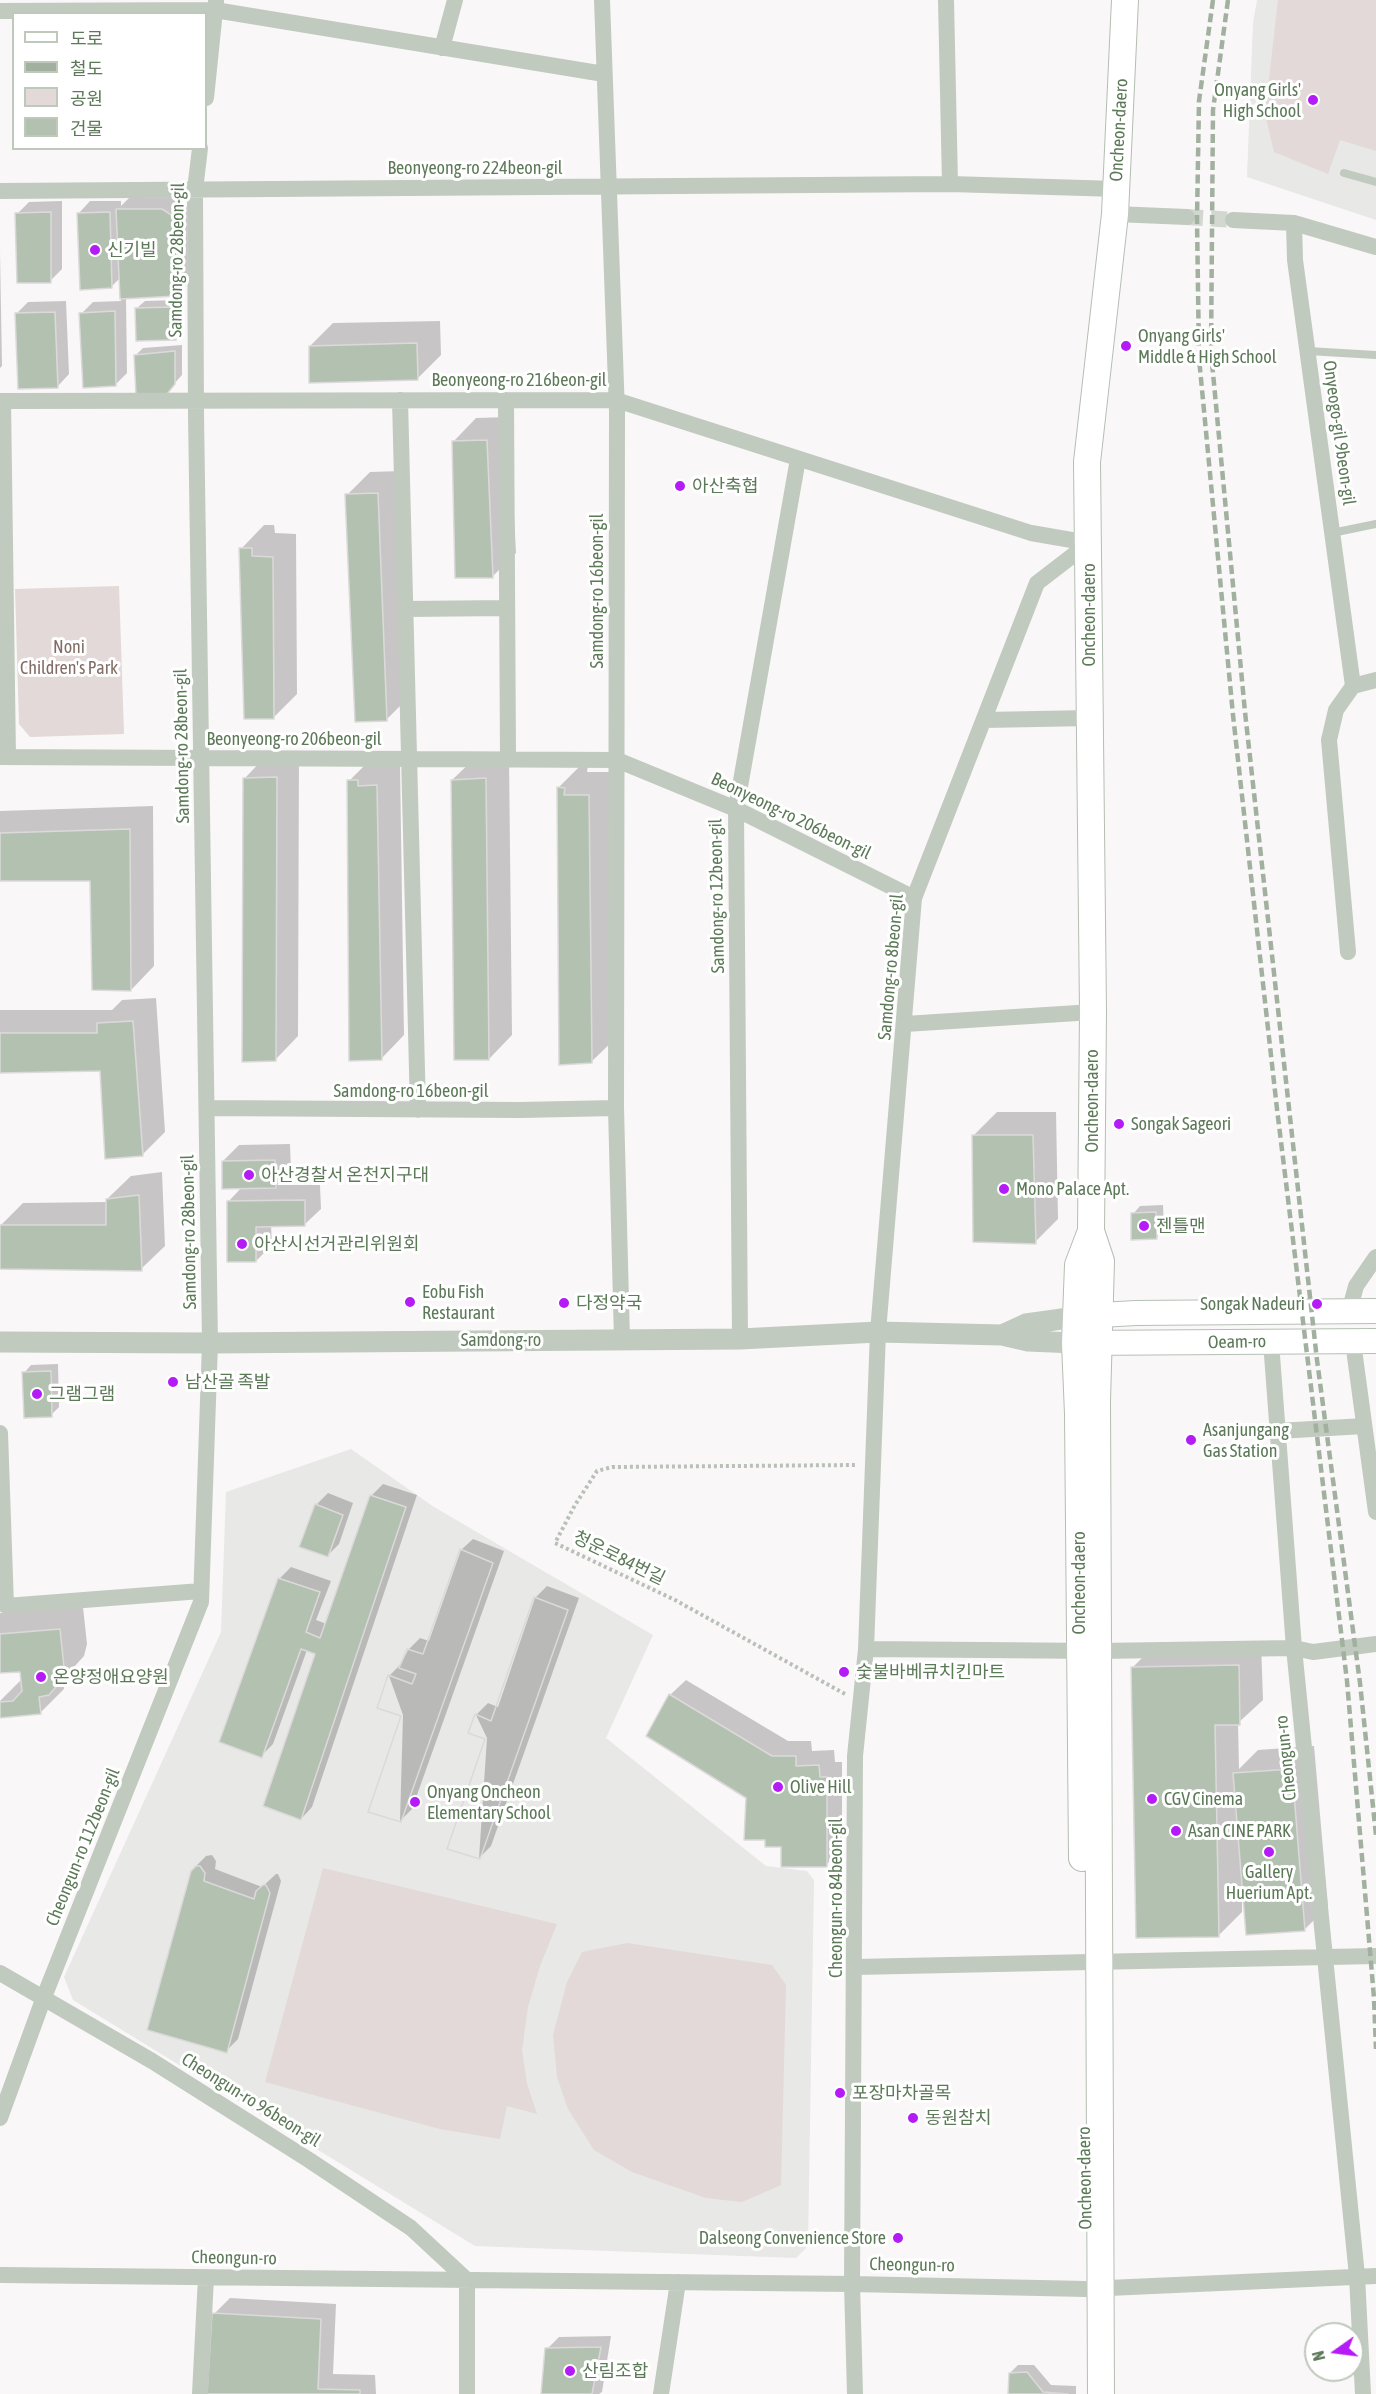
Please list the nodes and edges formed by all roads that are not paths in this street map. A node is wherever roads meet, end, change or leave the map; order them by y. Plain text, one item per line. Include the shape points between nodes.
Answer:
1 (455, 0) edge
2 (602, 0) edge
3 (946, 0) edge
4 (1125, 0) edge
5 (215, 5) edge
6 (4, 7) edge
7 (442, 48) junction
8 (604, 74) junction
9 (207, 88) edge
10 (200, 150) edge
11 (1344, 173) dead end
12 (1376, 182) edge
13 (950, 184) junction
14 (610, 186) junction
15 (195, 189) junction
16 (1117, 189) junction
17 (0, 191) edge
18 (1115, 214) junction
19 (1187, 217) tunnel mouth
20 (1233, 220) tunnel mouth
21 (1294, 223) junction
22 (1376, 247) edge
23 (1308, 351) junction
24 (1376, 355) edge
25 (196, 400) junction
26 (400, 400) junction
27 (506, 400) junction
28 (616, 400) junction
29 (1, 401) edge
30 (798, 459) junction
31 (1376, 524) edge
32 (1332, 532) junction
33 (1089, 543) junction
34 (507, 608) junction
35 (405, 609) junction
36 (1376, 680) edge
37 (1353, 686) junction
38 (1090, 718) junction
39 (984, 720) junction
40 (4, 757) edge
41 (202, 758) junction
42 (409, 759) junction
43 (508, 759) junction
44 (617, 760) junction
45 (736, 809) junction
46 (914, 898) junction
47 (1348, 952) dead end
48 (1093, 1012) junction
49 (905, 1024) junction
50 (207, 1108) junction
51 (616, 1108) junction
52 (418, 1110) junction
53 (1376, 1257) edge
54 (1376, 1311) edge
55 (1349, 1312) junction
56 (1087, 1316) junction
57 (878, 1332) junction
58 (1002, 1335) junction
59 (740, 1338) junction
60 (622, 1340) junction
61 (0, 1342) edge
62 (1271, 1342) junction
63 (1364, 1342) edge
64 (210, 1343) junction
65 (1087, 1343) junction
66 (1364, 1426) junction
67 (1278, 1431) junction
68 (0, 1433) edge
69 (1376, 1512) edge
70 (201, 1591) junction
71 (1376, 1644) edge
72 (1294, 1648) junction
73 (866, 1649) junction
74 (1089, 1651) junction
75 (1376, 1956) edge
76 (1326, 1958) junction
77 (1091, 1962) junction
78 (855, 1967) junction
79 (0, 1973) edge
80 (44, 1997) junction
81 (0, 2118) edge
82 (0, 2275) edge
83 (1357, 2276) junction
84 (1376, 2276) edge
85 (207, 2277) junction
86 (467, 2280) junction
87 (678, 2282) junction
88 (852, 2284) junction
89 (1093, 2288) junction
90 (200, 2394) edge
91 (467, 2394) edge
92 (662, 2394) edge
93 (855, 2394) edge
94 (1087, 2394) edge
95 (1101, 2394) edge
96 (1363, 2394) edge

1 - 7 street
2 - 8 street, Samdong-ro 16beon-gil
3 - 13 street
4 - 16 main road, Oncheon-daero
5 - 6 street
5 - 7 street
5 - 9 street
7 - 8 street
8 - 14 street, Samdong-ro 16beon-gil
10 - 15 street, Samdong-ro 28beon-gil
11 - 12 lane
13 - 14 street, Beonyeong-ro 224beon-gil
13 - 16 street, Beonyeong-ro 224beon-gil
14 - 15 street, Beonyeong-ro 224beon-gil
14 - 28 street, Samdong-ro 16beon-gil
15 - 17 street, Beonyeong-ro 224beon-gil
15 - 25 street, Samdong-ro 28beon-gil
16 - 18 main road, Oncheon-daero
18 - 19 street
18 - 33 main road, Oncheon-daero via 1087,462
20 - 21 street
21 - 22 street
21 - 23 street, Onyeogo-gil 9beon-gil via 1295,260
23 - 24 lane
23 - 32 street, Onyeogo-gil 9beon-gil
25 - 26 street, Beonyeong-ro 216beon-gil
25 - 29 street, Beonyeong-ro 216beon-gil
25 - 41 street, Samdong-ro 28beon-gil
26 - 27 street, Beonyeong-ro 216beon-gil
26 - 35 street
27 - 28 street, Beonyeong-ro 216beon-gil
27 - 34 street
28 - 30 street, Beonyeong-ro 216beon-gil
28 - 44 street, Samdong-ro 16beon-gil
29 - 40 street, Beonyeong-ro 206beon-gil
30 - 33 street, Beonyeong-ro 216beon-gil via 1030,533
30 - 45 street, Samdong-ro 12beon-gil
31 - 32 lane
32 - 37 street, Onyeogo-gil 9beon-gil
33 - 38 main road, Oncheon-daero
33 - 39 street, Samdong-ro 8beon-gil via 1037,583
34 - 35 street
34 - 43 street
35 - 42 street
36 - 37 street
37 - 47 street via 1336,710 1329,740
38 - 39 street
38 - 48 main road, Oncheon-daero
39 - 46 street, Samdong-ro 8beon-gil
40 - 41 street, Beonyeong-ro 206beon-gil
41 - 42 street, Beonyeong-ro 206beon-gil
41 - 50 street, Samdong-ro 28beon-gil
42 - 43 street, Beonyeong-ro 206beon-gil
42 - 52 street
43 - 44 street, Beonyeong-ro 206beon-gil
44 - 45 street, Beonyeong-ro 206beon-gil
44 - 51 street, Samdong-ro 16beon-gil
45 - 46 street, Beonyeong-ro 206beon-gil
45 - 59 street, Samdong-ro 12beon-gil
46 - 49 street, Samdong-ro 8beon-gil
48 - 49 street
48 - 56 main road, Oncheon-daero via 1091,1231 1078,1265
49 - 57 street, Samdong-ro 8beon-gil
50 - 52 street, Samdong-ro 16beon-gil
50 - 64 street, Samdong-ro 28beon-gil
51 - 52 street, Samdong-ro 16beon-gil
51 - 60 street, Samdong-ro 16beon-gil
53 - 55 street via 1356,1286
54 - 55 main road, Oeam-ro
55 - 56 main road, Oeam-ro
56 - 58 street, Samdong-ro via 1026,1324
56 - 65 main road, Oncheon-daero
57 - 58 street, Samdong-ro
57 - 59 street, Samdong-ro
57 - 73 street, Cheongun-ro 84beon-gil
58 - 65 street, Samdong-ro via 1028,1341
59 - 60 street, Samdong-ro
60 - 64 street, Samdong-ro
61 - 64 street, Samdong-ro
62 - 63 main road, Oeam-ro
62 - 65 main road, Oeam-ro
62 - 67 street, Cheongun-ro
63 - 66 street
64 - 70 street, Cheongun-ro 112beon-gil
65 - 74 main road, Oncheon-daero
66 - 67 street
66 - 69 street
67 - 72 street, Cheongun-ro
68 - 70 street via 6,1606
70 - 80 street, Cheongun-ro 112beon-gil via 201,1602
71 - 72 street, Oncheon-daero via 1314,1652
72 - 74 street, Oncheon-daero
72 - 76 street, Cheongun-ro
73 - 74 street, Oncheon-daero
73 - 78 street, Cheongun-ro 84beon-gil via 855,1756
74 - 77 main road, Oncheon-daero
75 - 76 street
76 - 77 street
76 - 83 street, Cheongun-ro
77 - 78 street
77 - 89 main road, Oncheon-daero
78 - 88 street, Cheongun-ro 84beon-gil
79 - 80 street, Cheongun-ro 96beon-gil
80 - 81 street, Cheongun-ro 112beon-gil
80 - 86 street, Cheongun-ro 96beon-gil via 152,2061 411,2228
82 - 85 street, Cheongun-ro
83 - 84 street, Cheongun-ro
83 - 89 street, Cheongun-ro
83 - 96 street
85 - 86 street, Cheongun-ro
85 - 90 street
86 - 87 street, Cheongun-ro
86 - 91 street
87 - 88 street, Cheongun-ro
87 - 92 street
88 - 89 street, Cheongun-ro
88 - 93 street, Cheongun-ro 84beon-gil
89 - 94 main road, Oncheon-daero
89 - 95 main road, Oncheon-daero

